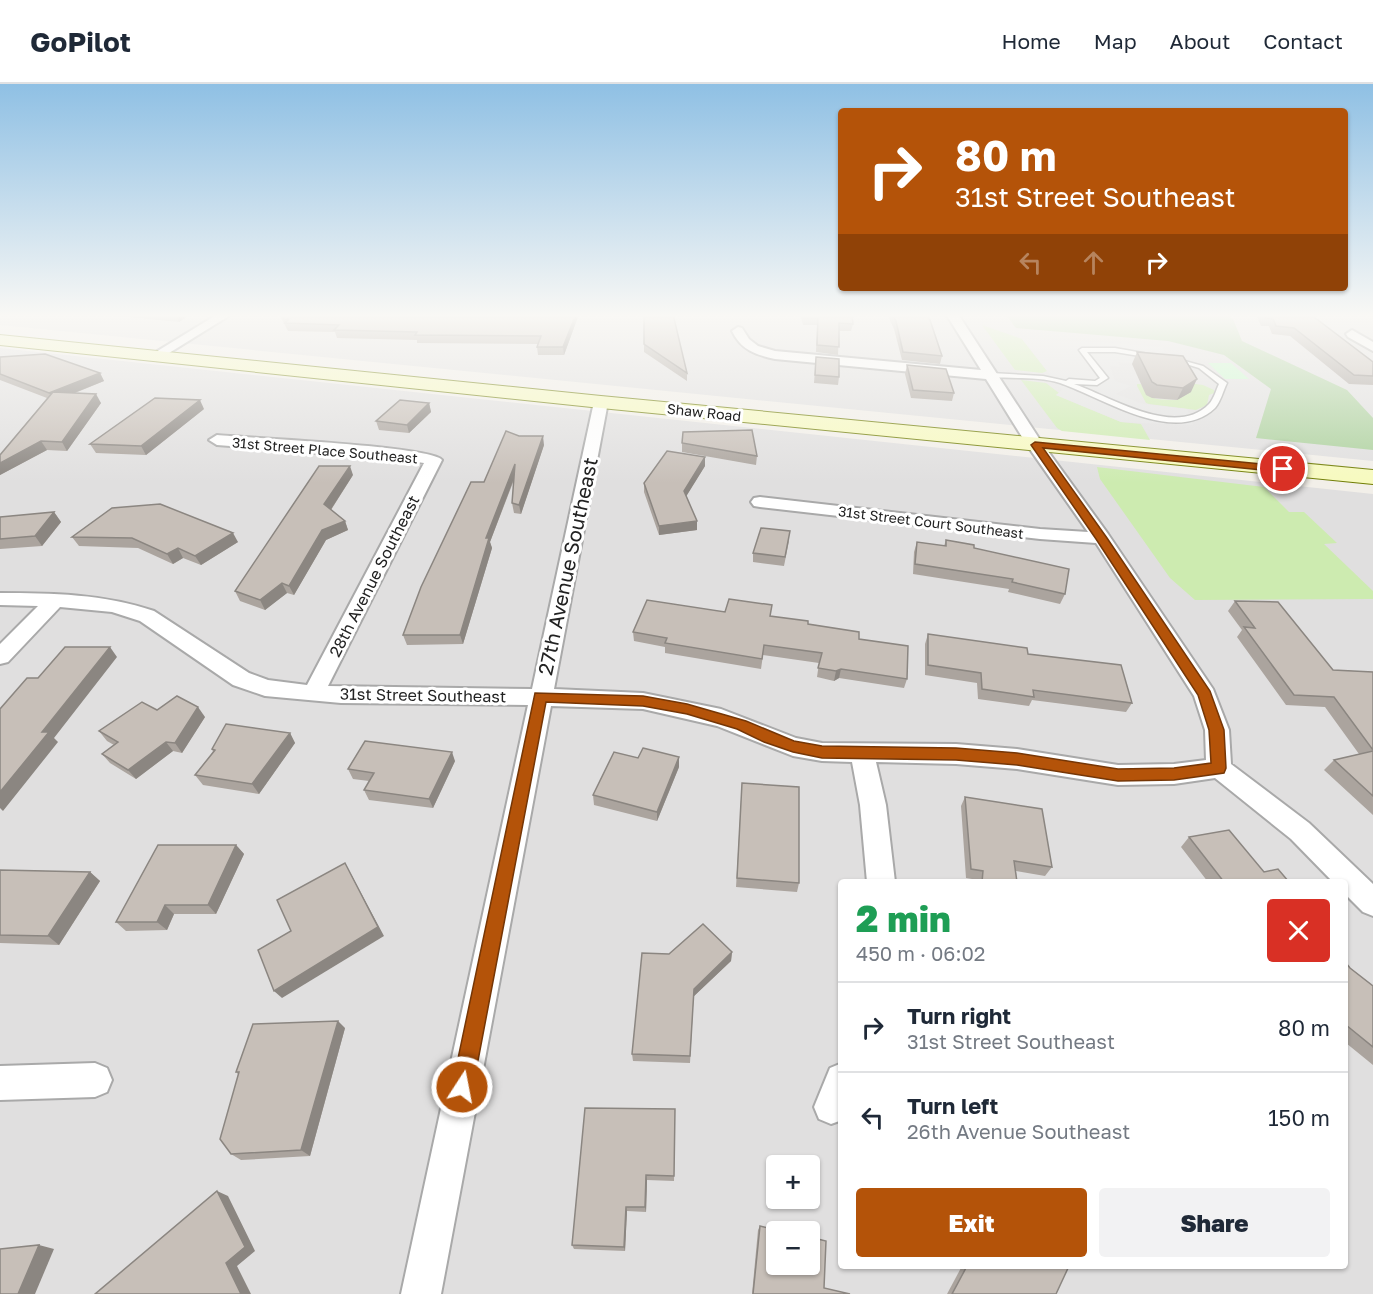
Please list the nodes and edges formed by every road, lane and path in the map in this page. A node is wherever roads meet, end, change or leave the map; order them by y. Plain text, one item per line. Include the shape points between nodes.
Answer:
1 (302, 370) edge
2 (942, 370) edge
3 (988, 370) edge
4 (1098, 370) edge
5 (1207, 370) edge
6 (991, 375) junction
7 (1059, 381) junction
8 (601, 402) junction
9 (217, 440) dead end
10 (1035, 445) junction
11 (434, 460) joint
12 (1373, 477) edge
13 (760, 502) dead end
14 (1102, 538) junction
15 (0, 599) edge
16 (55, 600) junction
17 (0, 657) edge
18 (314, 692) junction
19 (540, 697) junction
20 (862, 753) junction
21 (1219, 768) junction
22 (881, 879) edge
23 (1373, 903) edge
24 (94, 1080) dead end
25 (0, 1083) edge
26 (421, 1294) edge

1 - 8 main road, Shaw Road
2 - 6 street
3 - 6 street
4 - 7 lane via 1104,378 1097,383
5 - 7 lane via 1223,383 1213,406 1182,420 1140,415
6 - 7 lane
6 - 10 street
8 - 10 main road, Shaw Road
8 - 19 street, 27th Avenue Southeast
9 - 11 street, 31st Street Place Southeast
10 - 12 main road, Shaw Road
10 - 14 street
11 - 18 street, 28th Avenue Southeast
13 - 14 street, 31st Street Court Southeast
14 - 21 street via 1205,695 1217,730
15 - 16 street, 31st Street Southeast
16 - 17 street
16 - 18 street, 31st Street Southeast via 133,610 241,679 273,689
18 - 19 street, 31st Street Southeast
19 - 20 street, 31st Street Southeast via 643,701 721,718 793,747
19 - 26 street, 27th Avenue Southeast
20 - 21 street, 31st Street Southeast via 1017,759 1118,775
20 - 22 street via 873,806
21 - 23 street via 1300,831
24 - 25 street

